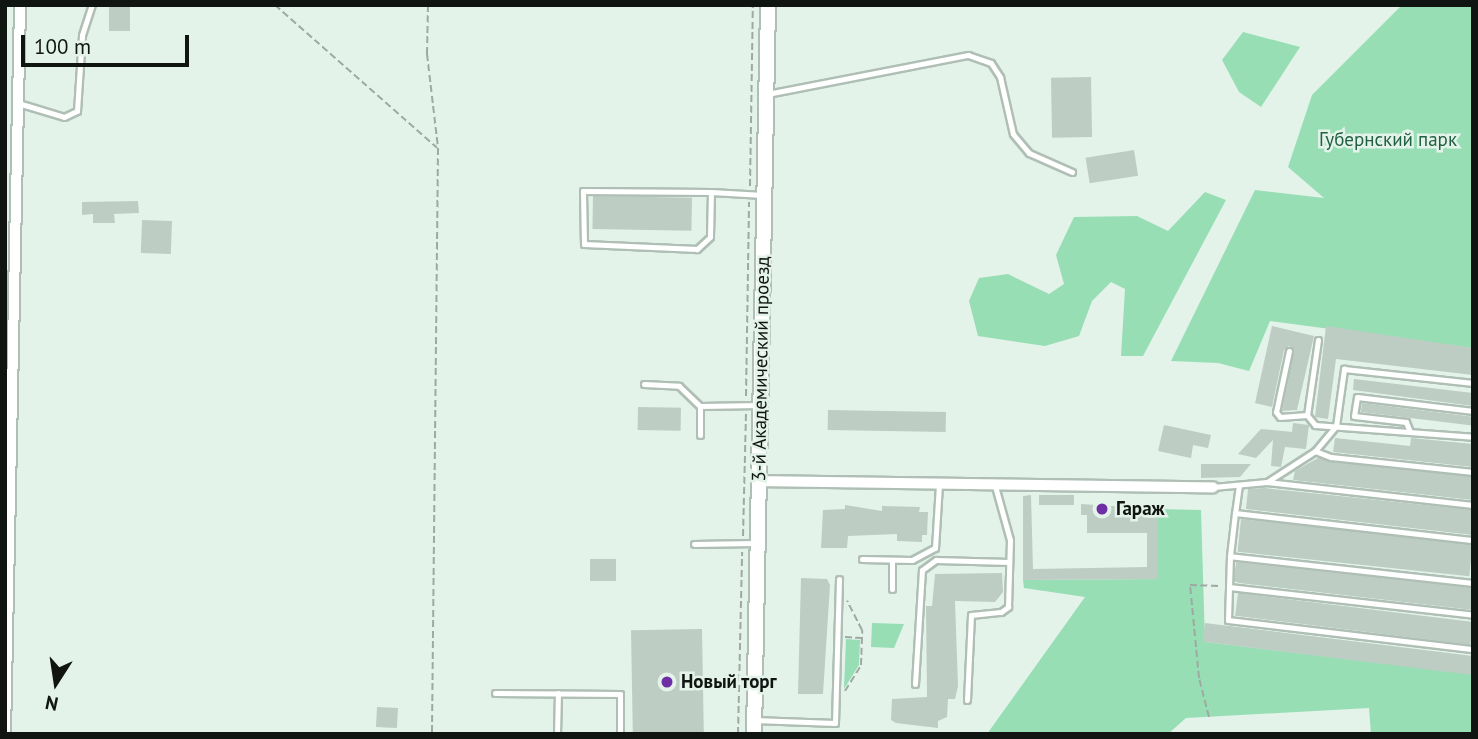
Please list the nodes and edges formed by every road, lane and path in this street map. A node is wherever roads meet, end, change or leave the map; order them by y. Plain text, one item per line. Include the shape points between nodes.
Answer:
1 (20, 5) edge
2 (92, 5) edge
3 (275, 5) edge
4 (428, 5) edge
5 (753, 5) edge
6 (768, 5) edge
7 (767, 94) junction
8 (18, 103) junction
9 (438, 148) junction
10 (1072, 172) dead end
11 (711, 192) junction
12 (756, 195) junction
13 (1318, 340) dead end
14 (1289, 351) dead end
15 (1473, 383) edge
16 (644, 384) dead end
17 (700, 406) junction
18 (753, 406) junction
19 (1473, 411) edge
20 (1307, 415) junction
21 (1336, 426) junction
22 (1410, 432) junction
23 (700, 435) dead end
24 (1473, 437) edge
25 (1315, 451) junction
26 (1473, 472) edge
27 (759, 481) junction
28 (1267, 482) junction
29 (939, 485) junction
30 (1239, 485) junction
31 (995, 486) junction
32 (1213, 487) joint
33 (1473, 505) edge
34 (1235, 513) junction
35 (7, 539) edge
36 (1473, 540) edge
37 (758, 543) junction
38 (694, 544) dead end
39 (743, 544) junction
40 (1230, 556) junction
41 (862, 559) dead end
42 (892, 560) junction
43 (1009, 562) junction
44 (839, 579) dead end
45 (1473, 583) edge
46 (1229, 586) junction
47 (891, 589) dead end
48 (839, 600) junction
49 (1473, 615) edge
50 (837, 637) junction
51 (862, 638) junction
52 (1473, 649) edge
53 (915, 684) dead end
54 (836, 692) junction
55 (495, 693) dead end
56 (558, 693) junction
57 (967, 701) dead end
58 (1209, 717) dead end
59 (754, 727) edge
60 (5, 734) edge
61 (432, 734) edge
62 (557, 734) edge
63 (620, 734) edge
64 (738, 734) edge

1 - 8 street
2 - 8 lane via 82,35 78,111 64,117
3 - 9 path
4 - 9 path via 427,54
5 - 12 path
6 - 7 street, 3-й Академический проезд
7 - 10 lane via 968,55 991,63 1000,77 1013,134 1029,153
7 - 12 street, 3-й Академический проезд
8 - 35 street
9 - 61 path
11 - 11 lane via 583,191 584,244 697,248 710,237
11 - 12 lane
12 - 18 street, 3-й Академический проезд
12 - 18 path
13 - 20 lane
14 - 20 lane via 1276,412 1290,418
15 - 21 lane via 1344,369
16 - 17 lane via 679,386
17 - 18 lane
17 - 23 lane
18 - 27 street, 3-й Академический проезд
18 - 39 path
19 - 22 lane via 1357,397 1354,416 1406,422
20 - 21 lane via 1315,425
21 - 22 lane
21 - 25 lane
22 - 24 lane
25 - 26 lane via 1331,457
25 - 28 lane
27 - 29 street
27 - 37 street, 3-й Академический проезд
28 - 30 lane
28 - 33 lane
29 - 31 street
29 - 42 lane via 935,548 912,560
30 - 32 lane
30 - 34 lane
31 - 32 street
31 - 43 lane via 1010,540
34 - 36 lane
34 - 40 lane
35 - 60 street
37 - 39 lane
37 - 59 street, 3-й Академический проезд
38 - 39 lane
39 - 64 path
40 - 45 lane
40 - 46 lane
41 - 42 lane
42 - 47 lane
43 - 53 lane via 936,560 922,570
43 - 57 lane via 1007,610 977,612 970,618
44 - 48 lane
46 - 49 lane
46 - 52 lane via 1228,620
46 - 58 path via 1190,585 1199,678
48 - 50 lane
48 - 51 path via 849,601
50 - 51 path
50 - 54 lane
51 - 54 path via 861,664 845,692
54 - 59 lane via 835,723
55 - 56 lane
56 - 62 lane
56 - 63 lane via 620,694

